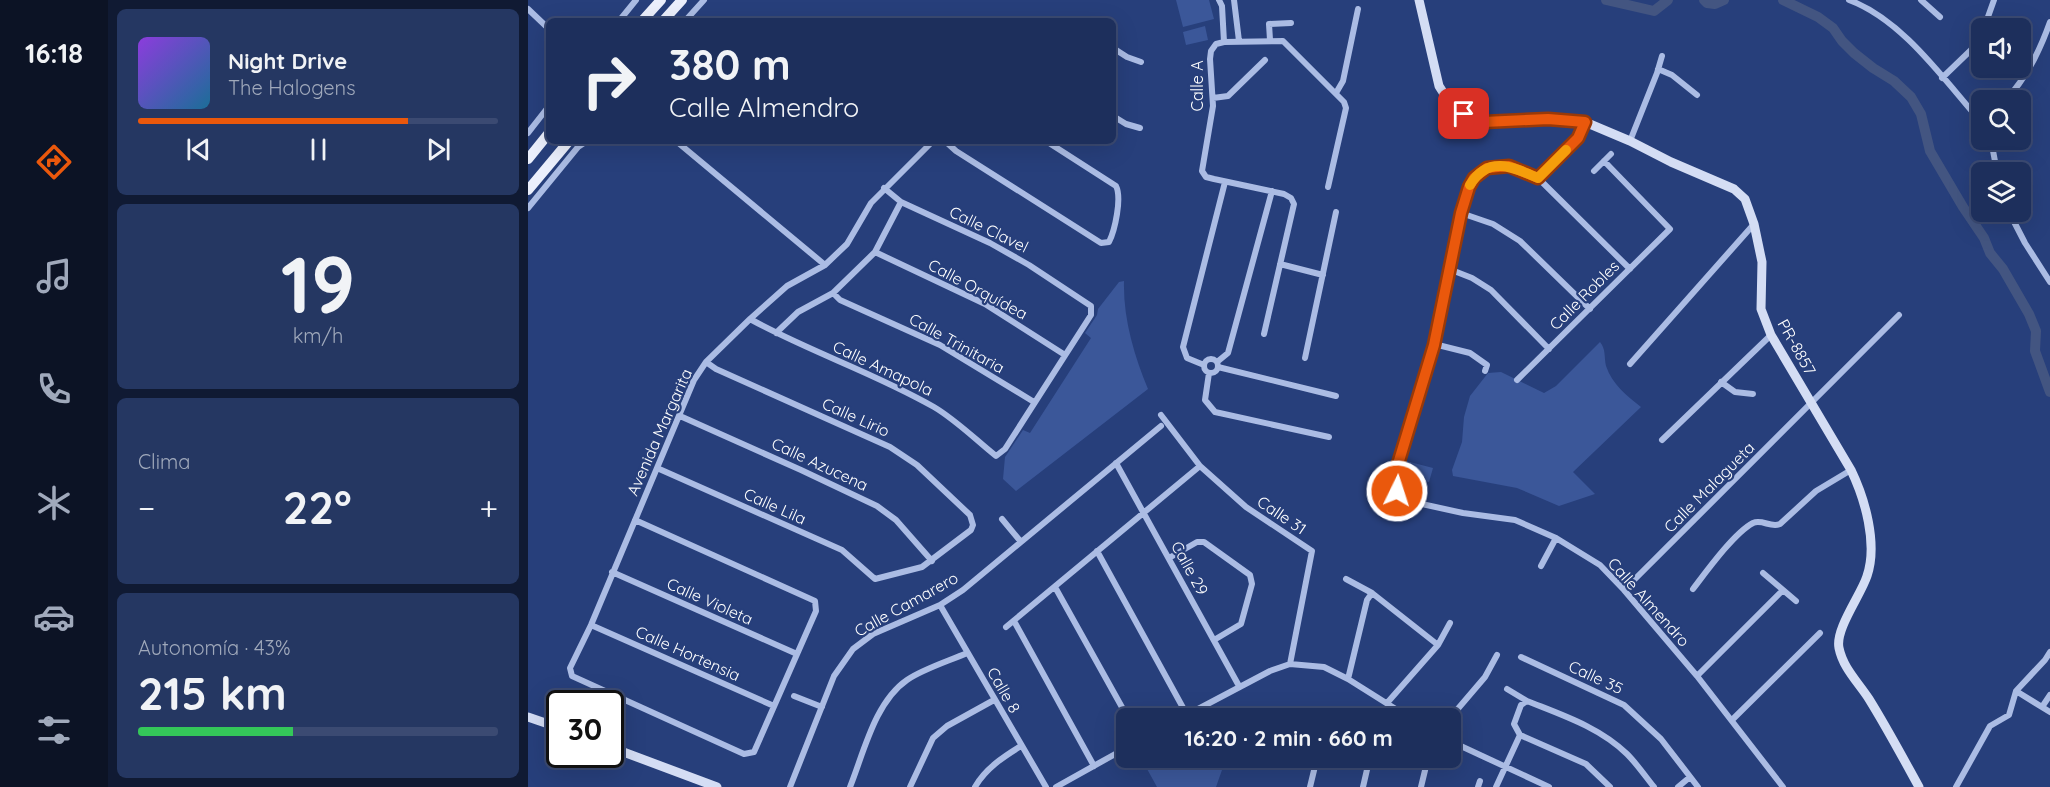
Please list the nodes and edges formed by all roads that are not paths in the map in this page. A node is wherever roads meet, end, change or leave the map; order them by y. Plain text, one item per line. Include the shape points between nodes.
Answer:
1 (636, 0) edge
2 (661, 0) edge
3 (704, 0) edge
4 (1234, 0) edge
5 (1419, 0) edge
6 (1849, 0) edge
7 (1994, 0) edge
8 (1925, 1) edge
9 (1221, 2) edge
10 (1866, 3) edge
11 (679, 4) edge
12 (528, 9) edge
13 (1358, 9) dead end
14 (621, 18) edge
15 (645, 18) edge
16 (666, 18) edge
17 (688, 18) edge
18 (1940, 18) dead end
19 (1988, 18) edge
20 (1291, 22) dead end
21 (2050, 22) edge
22 (546, 26) edge
23 (1270, 40) junction
24 (1239, 41) junction
25 (1224, 42) junction
26 (1116, 50) edge
27 (1971, 50) edge
28 (1662, 56) dead end
29 (1265, 60) dead end
30 (1141, 62) dead end
31 (1658, 69) junction
32 (1942, 78) junction
33 (2015, 90) edge
34 (1336, 93) junction
35 (1697, 95) dead end
36 (1213, 98) junction
37 (546, 110) edge
38 (1971, 111) edge
39 (1116, 118) edge
40 (1585, 122) junction
41 (1140, 128) dead end
42 (528, 133) edge
43 (546, 137) edge
44 (1630, 141) junction
45 (558, 144) edge
46 (566, 144) edge
47 (582, 144) edge
48 (680, 144) edge
49 (930, 144) edge
50 (948, 144) edge
51 (1051, 144) edge
52 (1611, 154) dead end
53 (528, 159) edge
54 (1604, 161) junction
55 (1594, 171) dead end
56 (1538, 178) junction
57 (528, 180) edge
58 (1225, 182) junction
59 (1328, 187) dead end
60 (884, 188) junction
61 (528, 190) edge
62 (1272, 191) junction
63 (900, 202) junction
64 (528, 208) edge
65 (1336, 212) dead end
66 (1461, 213) junction
67 (2014, 222) edge
68 (1754, 224) junction
69 (875, 252) junction
70 (1280, 264) junction
71 (825, 265) junction
72 (1449, 269) junction
73 (1630, 269) junction
74 (1323, 275) junction
75 (2050, 282) edge
76 (833, 293) junction
77 (1590, 309) junction
78 (1899, 315) dead end
79 (750, 319) junction
80 (776, 333) junction
81 (1264, 334) dead end
82 (1771, 334) junction
83 (1434, 345) junction
84 (1549, 349) junction
85 (1065, 355) junction
86 (1305, 358) dead end
87 (706, 362) junction
88 (1630, 364) dead end
89 (1204, 365) junction
90 (1217, 365) junction
91 (1485, 371) dead end
92 (1209, 373) junction
93 (1517, 380) dead end
94 (1721, 382) junction
95 (1753, 394) dead end
96 (1336, 396) dead end
97 (1034, 402) junction
98 (1812, 403) junction
99 (1161, 415) dead end
100 (680, 416) junction
101 (1161, 426) dead end
102 (1329, 437) dead end
103 (1662, 440) dead end
104 (1116, 463) junction
105 (1200, 466) junction
106 (657, 468) junction
107 (1851, 470) junction
108 (1144, 513) junction
109 (1002, 519) dead end
110 (635, 520) junction
111 (1556, 538) junction
112 (1021, 542) junction
113 (1097, 551) junction
114 (1168, 558) junction
115 (932, 561) junction
116 (1541, 566) dead end
117 (612, 572) junction
118 (1763, 573) dead end
119 (1347, 579) dead end
120 (1055, 587) junction
121 (1693, 589) dead end
122 (1624, 590) junction
123 (1783, 590) junction
124 (1372, 593) junction
125 (1796, 601) dead end
126 (940, 605) junction
127 (1014, 621) junction
128 (1450, 623) dead end
129 (591, 625) junction
130 (1006, 627) dead end
131 (1820, 633) dead end
132 (1214, 640) junction
133 (1438, 645) junction
134 (2050, 652) edge
135 (967, 653) junction
136 (797, 654) junction
137 (1497, 656) dead end
138 (1521, 657) dead end
139 (1290, 664) junction
140 (1696, 676) junction
141 (1348, 679) junction
142 (1239, 686) junction
143 (1507, 690) dead end
144 (2016, 691) junction
145 (2050, 695) edge
146 (794, 696) dead end
147 (994, 700) junction
148 (1527, 701) junction
149 (1387, 703) junction
150 (774, 706) junction
151 (822, 707) junction
152 (2042, 707) junction
153 (1122, 708) edge
154 (1179, 708) edge
155 (1200, 708) edge
156 (1395, 708) edge
157 (1459, 708) edge
158 (2050, 712) edge
159 (528, 717) edge
160 (1732, 720) junction
161 (546, 723) edge
162 (1520, 735) junction
163 (1021, 746) junction
164 (1461, 746) edge
165 (624, 752) edge
166 (1116, 754) edge
167 (1094, 766) junction
168 (1505, 766) junction
169 (1315, 768) edge
170 (1367, 768) edge
171 (1426, 768) edge
172 (1690, 777) junction
173 (716, 787) edge
174 (790, 787) edge
175 (850, 787) edge
176 (910, 787) edge
177 (975, 787) edge
178 (1046, 787) edge
179 (1056, 787) edge
180 (1310, 787) edge
181 (1363, 787) edge
182 (1422, 787) edge
183 (1496, 787) edge
184 (1549, 787) edge
185 (1610, 787) edge
186 (1654, 787) edge
187 (1678, 787) edge
188 (1698, 787) edge
189 (1783, 787) edge
190 (1919, 787) edge
191 (1956, 787) edge

1 - 14 street
2 - 15 main road
3 - 17 street
4 - 24 street
5 - 40 street, PR-8857 via 1439,86 1464,114 1484,122
6 - 10 street
7 - 19 street
8 - 18 street
9 - 25 street
10 - 32 street via 1904,34
11 - 16 main road
12 - 22 street
13 - 34 street via 1343,81
20 - 23 street via 1269,24
21 - 33 street via 2044,41
23 - 24 street
23 - 34 street via 1283,41
24 - 25 street
25 - 36 street, Calle A via 1211,51
26 - 30 street
27 - 32 street
28 - 31 street
29 - 36 street via 1228,96
31 - 35 street
31 - 44 street
32 - 38 street
34 - 59 street via 1346,108
36 - 58 street, Calle A via 1202,171 1206,177
37 - 42 street
39 - 41 street
40 - 44 street, PR-8857
40 - 56 street via 1578,138
43 - 53 main road
44 - 68 street, PR-8857 via 1734,189 1744,199
45 - 57 main road
46 - 61 main road
47 - 64 street
48 - 71 street
49 - 60 street, Avenida Margarita
50 - 51 street via 1101,243 1109,242 1119,193 1116,186
52 - 54 street
54 - 55 street
54 - 73 street, Calle Robles via 1670,229
56 - 66 street, Calle Almendro via 1509,166 1487,168 1474,178
56 - 73 street, Calle Almendro
58 - 62 street, Calle A
58 - 89 street via 1183,347 1187,358
60 - 63 street, Calle Clavel
60 - 71 street, Avenida Margarita via 847,244
62 - 70 street, Calle A via 1291,198 1294,204
62 - 90 street via 1228,353
63 - 69 street
63 - 85 street, Calle Clavel via 990,243 1091,306 1091,315
65 - 74 street
66 - 72 street, Calle Almendro
66 - 77 street via 1493,224 1520,241
67 - 75 street
68 - 82 street, PR-8857 via 1762,262 1761,309
68 - 88 street
69 - 76 street
69 - 85 street, Calle Orquídea via 985,304
70 - 74 street
70 - 81 street, Calle A
71 - 79 street, Avenida Margarita via 787,286
72 - 83 street, Calle Almendro
72 - 84 street via 1491,290
73 - 77 street, Calle Robles
74 - 86 street
76 - 80 street via 798,312
76 - 97 street, Calle Trinitaria via 840,300 940,345
77 - 84 street, Calle Robles
78 - 98 street, Calle Malagueta
79 - 80 street, Calle Amapola
79 - 87 street, Avenida Margarita
80 - 97 street, Calle Amapola via 937,409 996,456
82 - 94 street
82 - 98 street, PR-8857
83 - 91 street via 1470,353 1487,365
83 - 111 street, Calle Almendro via 1395,474 1397,491 1408,501 1515,519
84 - 93 street, Calle Robles
85 - 97 street
87 - 100 street, Avenida Margarita via 694,380
87 - 115 street, Calle Lirio via 890,447 917,465 970,515 973,525
89 - 90 street via 1209,359
89 - 92 street
90 - 92 street via 1215,372
90 - 96 street
92 - 102 street via 1205,399 1215,412
94 - 95 street via 1735,392
94 - 103 street
98 - 107 street, PR-8857
98 - 122 street, Calle Malagueta
99 - 105 street, Calle 31
100 - 106 street, Avenida Margarita
100 - 115 street, Calle Azucena via 877,506 896,520
101 - 104 street, Calle Camarero
104 - 108 street, Calle 29
104 - 112 street, Calle Camarero
105 - 108 street
105 - 139 street, Calle 31 via 1246,507 1312,551
106 - 110 street, Avenida Margarita
106 - 115 street, Calle Lila via 842,550 875,579
107 - 121 street via 1816,491 1780,524 1750,525
107 - 190 street, PR-8857 via 1860,490 1872,544 1867,576 1845,619 1838,646 1847,669
108 - 113 street
108 - 114 street, Calle 29
109 - 112 street
110 - 117 street, Avenida Margarita
110 - 136 street via 815,602 816,611
111 - 116 street
111 - 122 street, Calle Almendro via 1600,565
112 - 126 street, Calle Camarero
113 - 120 street
113 - 154 street
114 - 132 street, Calle 29
114 - 132 street via 1204,542 1250,576 1252,584 1241,624
117 - 129 street, Avenida Margarita
117 - 136 street, Calle Violeta
118 - 123 street
119 - 124 street
120 - 127 street
120 - 153 street
122 - 140 street, Calle Almendro
123 - 125 street
123 - 140 street
124 - 133 street
124 - 141 street
126 - 135 street, Calle 8
126 - 151 street, Calle Camarero via 873,634 853,649 834,676
127 - 130 street
127 - 167 street
128 - 133 street
129 - 150 street, Calle Hortensia
129 - 150 street, Avenida Margarita via 570,669 572,676 744,754 754,752
131 - 160 street
132 - 142 street, Calle 29
133 - 149 street
134 - 144 street
135 - 147 street, Calle 8
135 - 175 street via 908,679 892,693 881,709
136 - 150 street
137 - 157 street
138 - 172 street, Calle 35 via 1624,705 1661,739
139 - 141 street via 1324,668
139 - 142 street
140 - 160 street, Calle Almendro
141 - 149 street
142 - 155 street
143 - 148 street
144 - 152 street
144 - 191 street via 2008,715 1990,726
145 - 152 street
146 - 151 street
147 - 163 street, Calle 8
147 - 176 street via 933,738
148 - 162 street via 1521,705 1514,724
148 - 186 street via 1585,724 1610,739
149 - 156 street
151 - 174 street, Calle Camarero
152 - 158 street
159 - 161 street
160 - 189 street, Calle Almendro
162 - 168 street
162 - 185 street via 1586,764
163 - 177 street via 999,759
163 - 178 street, Calle 8
164 - 168 street
165 - 173 street
166 - 167 street
167 - 179 street
168 - 183 street
168 - 184 street
169 - 180 street
170 - 181 street
171 - 182 street
172 - 187 street
172 - 188 street, Calle 35

